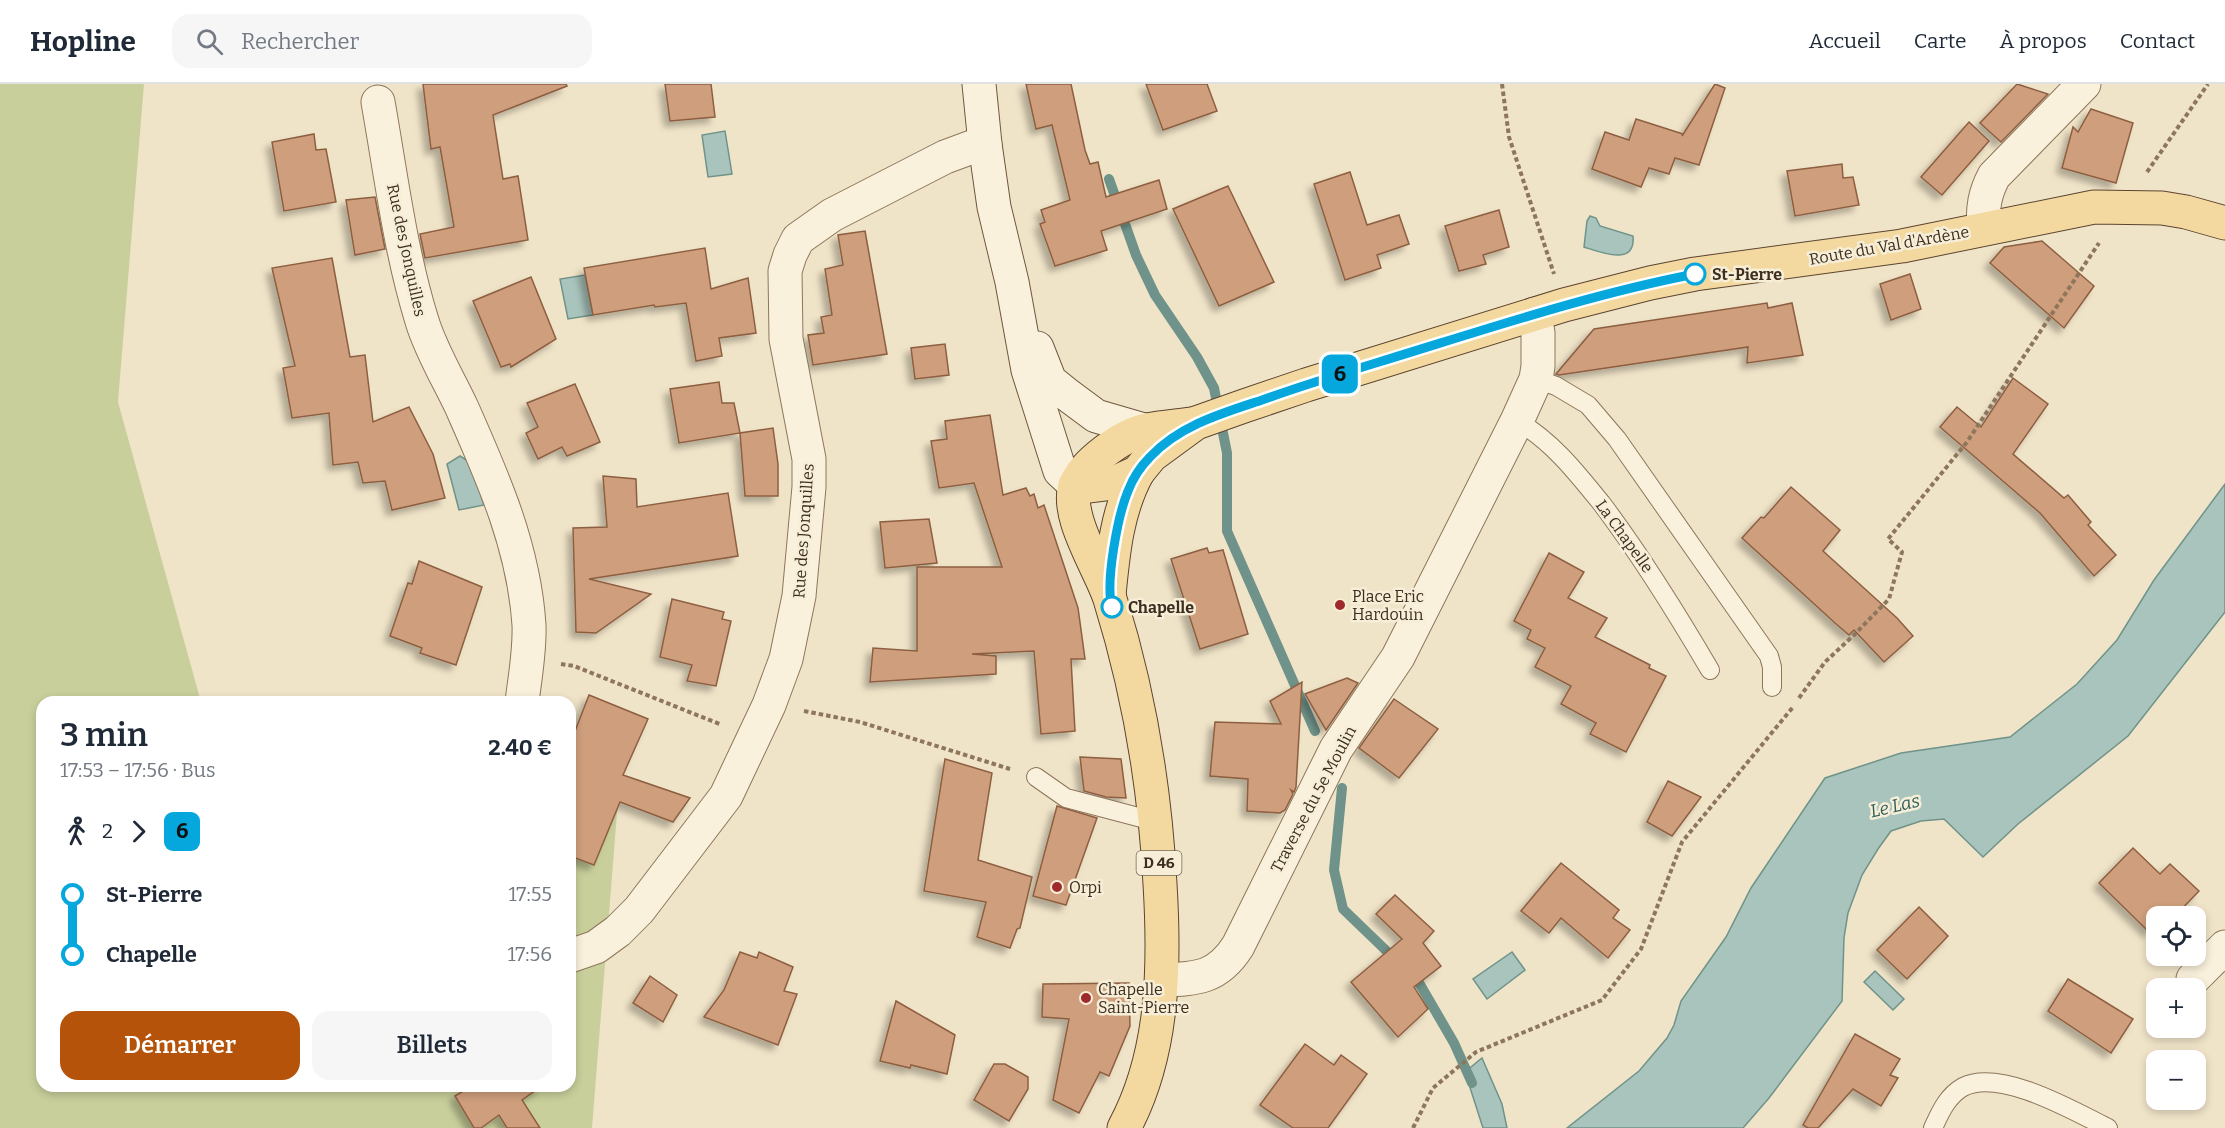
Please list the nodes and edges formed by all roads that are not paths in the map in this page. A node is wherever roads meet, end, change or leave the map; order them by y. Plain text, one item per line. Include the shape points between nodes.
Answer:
1 (979, 84) edge
2 (2084, 84) edge
3 (378, 102) dead end
4 (985, 144) junction
5 (2225, 223) edge
6 (1984, 228) junction
7 (1012, 282) junction
8 (1550, 309) junction
9 (1536, 379) junction
10 (1050, 381) junction
11 (1517, 421) junction
12 (1196, 423) junction
13 (1144, 430) junction
14 (1138, 472) junction
15 (1084, 480) junction
16 (1110, 582) junction
17 (1710, 670) dead end
18 (1772, 687) dead end
19 (523, 696) edge
20 (1036, 777) dead end
21 (1157, 822) junction
22 (2225, 947) edge
23 (576, 954) edge
24 (2194, 978) edge
25 (1162, 980) junction
26 (1124, 1128) edge
27 (1933, 1128) edge
28 (2108, 1128) edge

1 - 4 street
2 - 6 street via 1994,176 1986,191
3 - 19 street, Rue des Jonquilles via 423,323 497,486 514,539 529,626
4 - 7 street via 994,207
4 - 23 street, Rue des Jonquilles via 951,154 832,215 798,239 785,272 786,339 807,450 809,487 799,596 786,659 726,796 639,910 596,947
5 - 6 main road, Route du Val d'Ardène / D 46 via 2186,212 2123,206 2094,207
6 - 8 main road, Route du Val d'Ardène / D 46 via 1902,246 1695,274
7 - 10 street
7 - 15 street via 1028,370 1060,471
8 - 9 street, Traverse du 5e Moulin via 1538,343
8 - 12 main road, Route du Val d'Ardène / D 46
9 - 11 street, Traverse du 5e Moulin
9 - 18 lane via 1581,401 1617,439 1769,656
10 - 13 street via 1096,416
10 - 15 street
11 - 17 lane, La Chapelle via 1535,432 1581,477 1663,589
11 - 25 street, Traverse du 5e Moulin via 1404,647 1336,749 1231,956 1211,974
12 - 13 main road, D 46
12 - 14 main road, D 46 via 1151,456
13 - 15 main road, D 46 via 1097,457
14 - 15 main road via 1114,483
14 - 16 main road, D 46 via 1122,507
15 - 16 main road, D 46 via 1076,516 1083,538
16 - 21 main road, D 46 via 1138,706
20 - 21 lane via 1066,798
21 - 25 main road, D 46
22 - 24 street
25 - 26 main road, D 46 via 1147,1071
27 - 28 lane via 1953,1094 1984,1083 2025,1090

